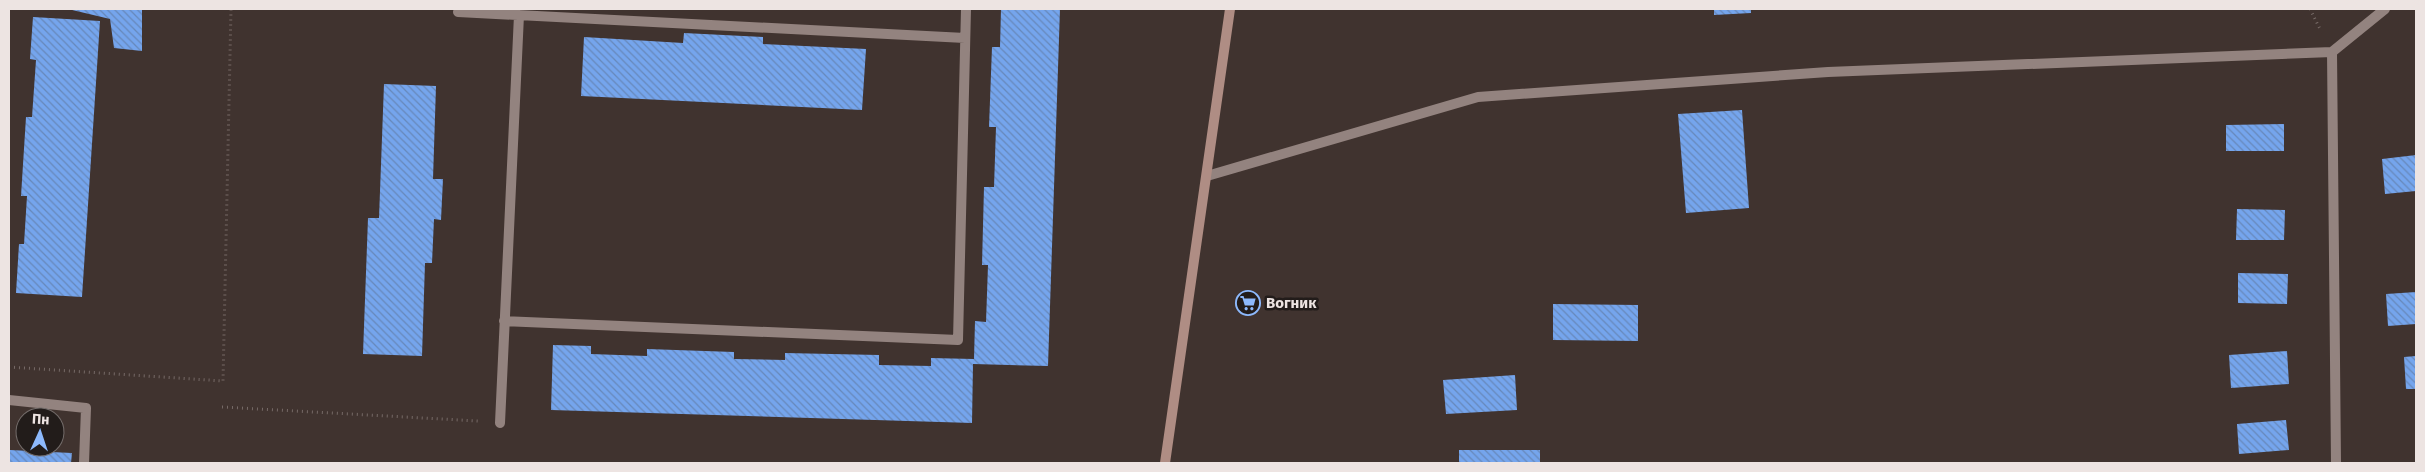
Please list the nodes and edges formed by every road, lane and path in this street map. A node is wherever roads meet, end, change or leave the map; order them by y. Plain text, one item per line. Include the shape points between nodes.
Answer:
1 (231, 9) edge
2 (966, 9) edge
3 (1230, 9) edge
4 (2385, 9) edge
5 (458, 12) dead end
6 (519, 16) junction
7 (965, 38) junction
8 (2332, 52) junction
9 (1207, 176) junction
10 (504, 321) junction
11 (9, 367) edge
12 (9, 400) edge
13 (222, 408) dead end
14 (500, 423) joint
15 (84, 463) edge
16 (1165, 463) edge
17 (2336, 463) edge

1 - 11 path via 223,381
2 - 7 street
3 - 9 street
4 - 8 street
5 - 6 street
6 - 7 street
6 - 10 street
7 - 10 street via 958,340
8 - 9 street via 1828,72 1478,97
8 - 17 street
9 - 16 street
10 - 14 street
12 - 15 street via 86,408
13 - 14 path

